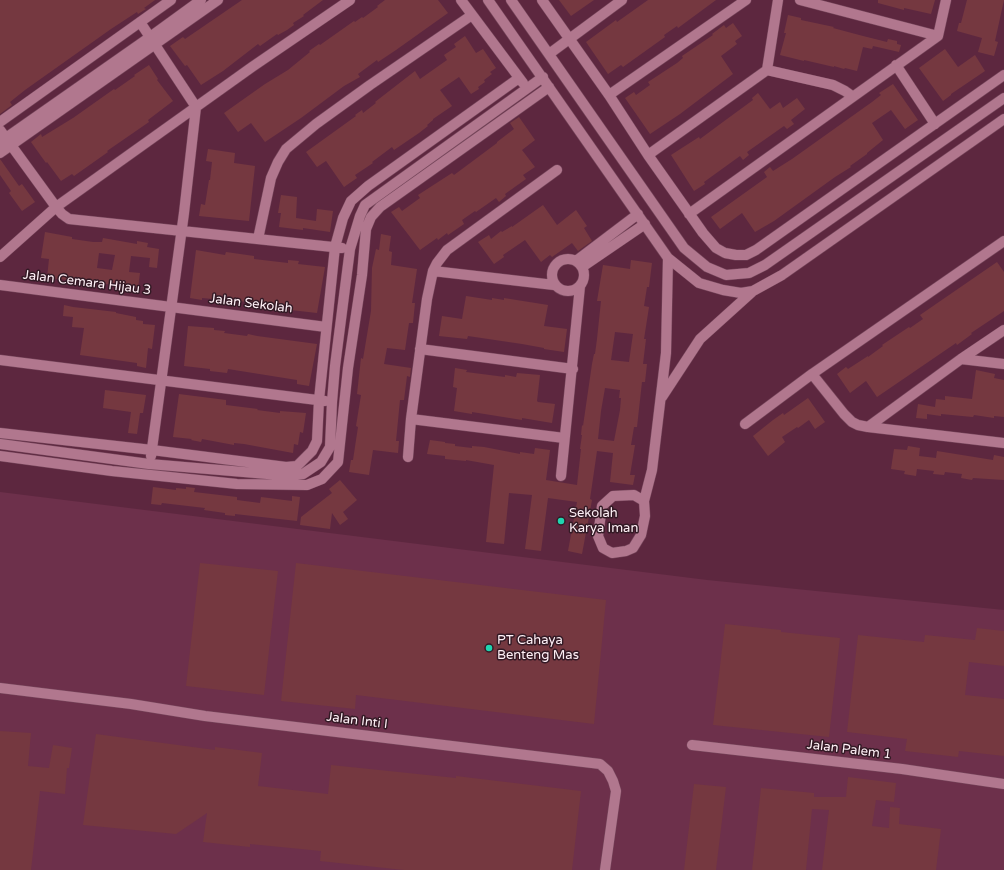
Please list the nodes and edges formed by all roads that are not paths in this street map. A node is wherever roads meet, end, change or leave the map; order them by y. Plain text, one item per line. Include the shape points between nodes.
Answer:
1 (171, 0) edge
2 (201, 0) edge
3 (218, 0) edge
4 (350, 0) edge
5 (461, 0) edge
6 (488, 0) edge
7 (512, 0) edge
8 (542, 0) edge
9 (622, 0) edge
10 (746, 0) edge
11 (778, 0) edge
12 (800, 0) edge
13 (946, 0) edge
14 (472, 15) junction
15 (140, 22) junction
16 (938, 36) junction
17 (569, 39) junction
18 (153, 41) junction
19 (549, 54) junction
20 (896, 65) junction
21 (767, 70) junction
22 (1004, 76) edge
23 (519, 78) junction
24 (543, 78) junction
25 (549, 86) junction
26 (530, 94) junction
27 (609, 95) junction
28 (852, 96) junction
29 (1004, 98) edge
30 (196, 107) junction
31 (1004, 119) edge
32 (0, 122) edge
33 (935, 124) junction
34 (963, 128) junction
35 (604, 133) junction
36 (460, 137) junction
37 (5, 138) edge
38 (972, 141) junction
39 (589, 143) junction
40 (465, 146) junction
41 (0, 153) edge
42 (648, 155) junction
43 (557, 170) dead end
44 (902, 171) junction
45 (386, 174) junction
46 (394, 184) junction
47 (912, 184) junction
48 (56, 207) junction
49 (638, 214) junction
50 (689, 214) junction
51 (645, 224) junction
52 (182, 230) junction
53 (258, 239) junction
54 (1004, 241) edge
55 (335, 247) junction
56 (350, 249) junction
57 (756, 250) junction
58 (364, 253) junction
59 (0, 257) edge
60 (668, 258) junction
61 (579, 264) junction
62 (765, 266) junction
63 (433, 271) junction
64 (0, 284) edge
65 (554, 285) junction
66 (580, 286) junction
67 (753, 291) junction
68 (172, 307) junction
69 (326, 327) junction
70 (1004, 330) edge
71 (420, 350) junction
72 (961, 359) junction
73 (0, 360) edge
74 (1004, 364) edge
75 (335, 366) junction
76 (348, 368) junction
77 (573, 369) junction
78 (812, 374) junction
79 (162, 380) junction
80 (661, 399) junction
81 (319, 400) junction
82 (332, 402) junction
83 (411, 419) junction
84 (745, 424) dead end
85 (868, 427) junction
86 (0, 433) edge
87 (564, 438) junction
88 (1004, 443) edge
89 (0, 444) edge
90 (152, 450) junction
91 (71, 453) junction
92 (0, 456) edge
93 (408, 457) dead end
94 (69, 464) junction
95 (150, 464) junction
96 (239, 472) junction
97 (561, 476) dead end
98 (237, 484) junction
99 (644, 501) junction
100 (0, 688) edge
101 (692, 745) dead end
102 (1004, 784) edge
103 (605, 870) edge

1 - 15 street
2 - 18 street
3 - 18 street
4 - 30 street
5 - 14 street
6 - 24 street
7 - 19 street
8 - 17 street
9 - 17 street
10 - 27 street
11 - 21 street
12 - 16 street
13 - 16 street
14 - 23 street
14 - 53 street via 370,85 286,149 271,178
15 - 18 street
15 - 32 street
16 - 20 street
17 - 19 street
17 - 27 street
18 - 30 street
18 - 37 street
19 - 35 street
20 - 28 street
20 - 33 street
21 - 28 street via 833,85
21 - 42 street
22 - 33 street
23 - 26 street
23 - 45 street
24 - 25 street
24 - 26 street
25 - 26 street
25 - 39 street
26 - 36 street
26 - 40 street
27 - 42 street
28 - 50 street
29 - 34 street
30 - 48 street
30 - 52 street
31 - 38 street
33 - 57 street
34 - 38 street
34 - 44 street
35 - 39 street
35 - 62 street via 684,248 707,267 726,275 749,273
36 - 40 street
36 - 46 street
37 - 41 street
37 - 48 street
38 - 47 street
39 - 49 street
40 - 58 street via 378,209 371,217 366,230
42 - 50 street
43 - 63 street via 447,250
44 - 47 street
44 - 62 street
45 - 46 street
45 - 55 street via 351,201
46 - 56 street via 365,205
47 - 67 street via 782,275
48 - 52 street via 69,219
48 - 59 street
49 - 51 street
49 - 61 street
50 - 57 street via 716,248 725,253 746,255
51 - 60 street
51 - 61 street
52 - 53 street
52 - 68 street
53 - 55 street
54 - 78 street
55 - 56 street
55 - 69 street
56 - 58 street
56 - 75 street
57 - 62 street
58 - 76 street
60 - 67 street via 699,283 733,293
60 - 80 street via 666,353
61 - 65 street via 569,259 556,264 552,271
61 - 66 street via 584,277
63 - 65 street
63 - 71 street
64 - 68 street, Jalan Cemara Hijau 3
65 - 66 street via 567,292
66 - 77 street
67 - 80 street via 700,340
68 - 69 street, Jalan Sekolah
68 - 79 street
69 - 81 street
70 - 72 street
71 - 77 street
71 - 83 street
72 - 74 street
72 - 85 street
73 - 79 street
75 - 76 street
75 - 82 street
76 - 98 street via 338,462 322,479 307,485
77 - 87 street
78 - 84 street
78 - 85 street via 852,422
79 - 81 street
79 - 90 street
80 - 99 street via 652,470
81 - 82 street
81 - 90 street via 317,441 312,451 297,466 286,467
82 - 96 street via 330,447 321,462 303,474 291,476
83 - 87 street
83 - 93 street
85 - 88 street
86 - 90 street
87 - 97 street
89 - 91 street
90 - 95 street
91 - 94 street
91 - 95 street
92 - 94 street
94 - 98 street
95 - 96 street
96 - 98 street
99 - 99 street via 634,495 613,496 602,506 598,536 603,548 612,553 633,548 641,535 645,516
100 - 103 street, Jalan Inti I via 205,716 600,764 608,771 616,791
101 - 102 street, Jalan Palem 1 via 902,769

